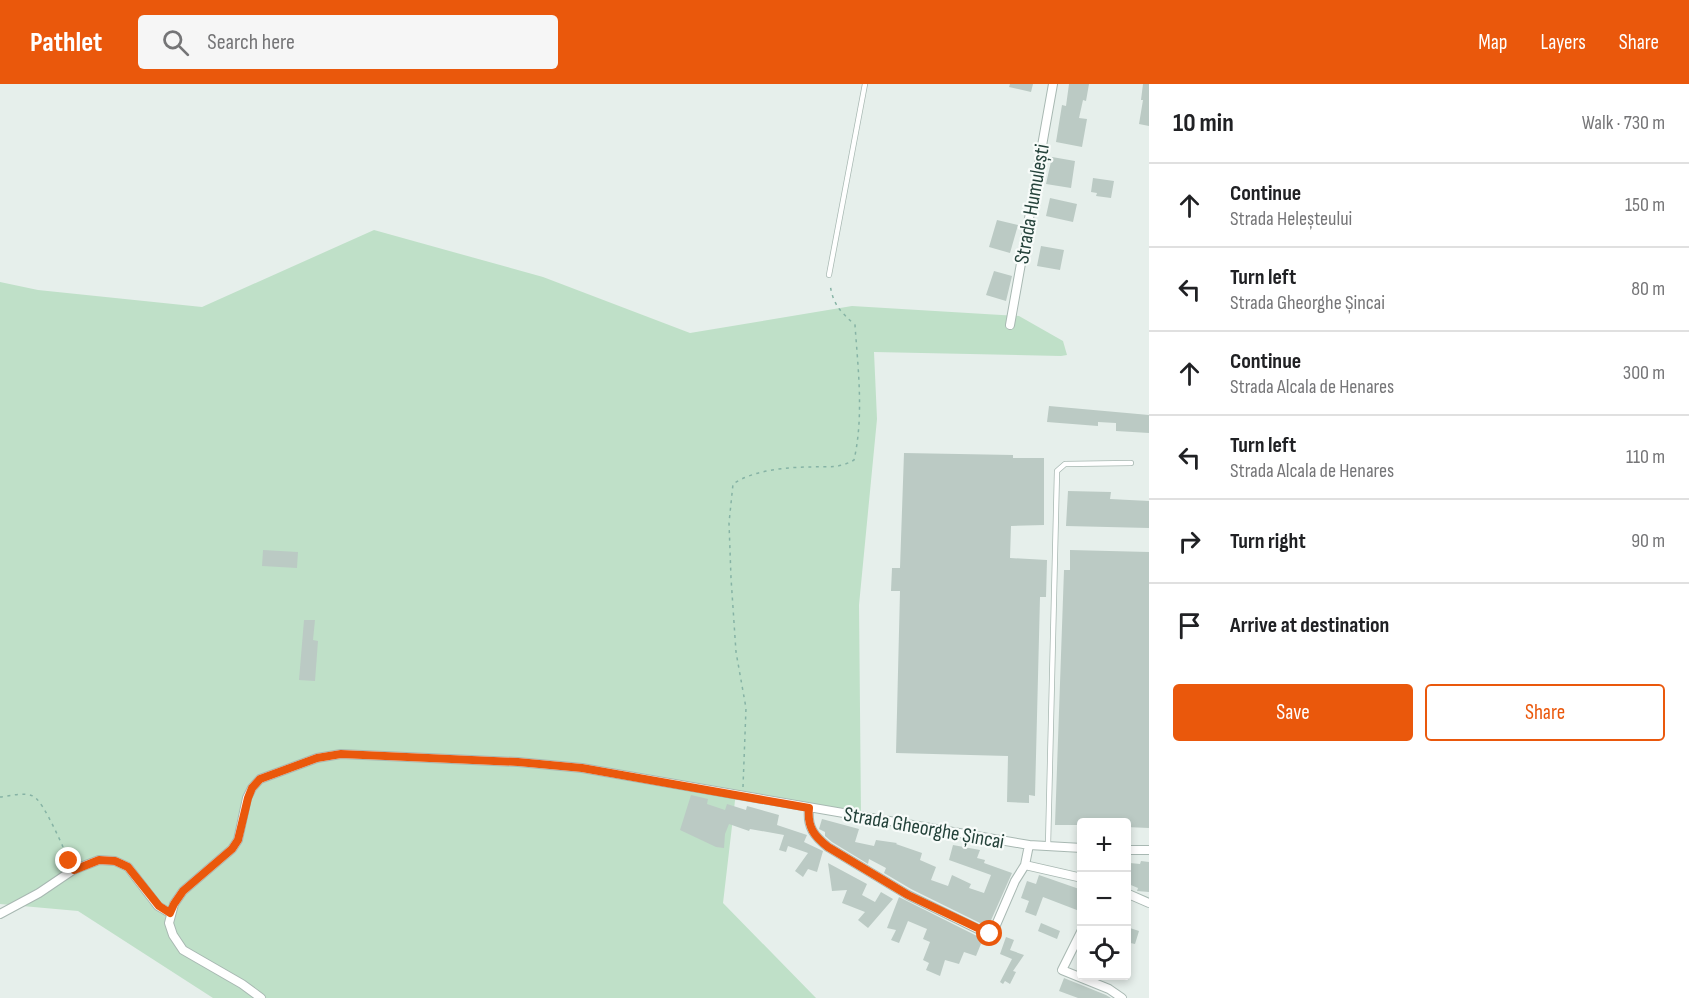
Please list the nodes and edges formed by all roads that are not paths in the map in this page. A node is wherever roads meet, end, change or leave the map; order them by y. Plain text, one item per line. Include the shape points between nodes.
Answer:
1 (865, 84) edge
2 (1053, 84) edge
3 (829, 275) road end
4 (1010, 325) dead end
5 (1131, 463) dead end
6 (809, 808) junction
7 (1029, 845) junction
8 (1048, 846) junction
9 (1077, 848) edge
10 (1131, 850) edge
11 (1149, 850) edge
12 (1025, 865) junction
13 (1077, 877) edge
14 (1131, 895) edge
15 (1149, 903) edge
16 (170, 913) junction
17 (0, 914) edge
18 (1077, 940) edge
19 (1077, 976) edge
20 (1087, 980) edge
21 (261, 998) edge
22 (1122, 998) edge

1 - 3 lane
2 - 4 street, Strada Humulești
5 - 8 lane via 1065,464 1057,471
6 - 7 street, Strada Gheorghe Șincai
6 - 12 street via 810,829 828,847 908,895 986,933 993,932
6 - 16 street, Strada Gheorghe Șincai via 582,768 341,754 317,758 260,779 252,788 232,849 183,891
7 - 8 street, Strada Gheorghe Șincai
7 - 12 street
8 - 9 street, Strada Gheorghe Șincai
10 - 11 street
12 - 13 street
14 - 15 street
16 - 17 street via 153,900 128,867 99,860 74,870
16 - 21 street via 173,935 183,950
18 - 19 street via 1062,970
20 - 22 street

